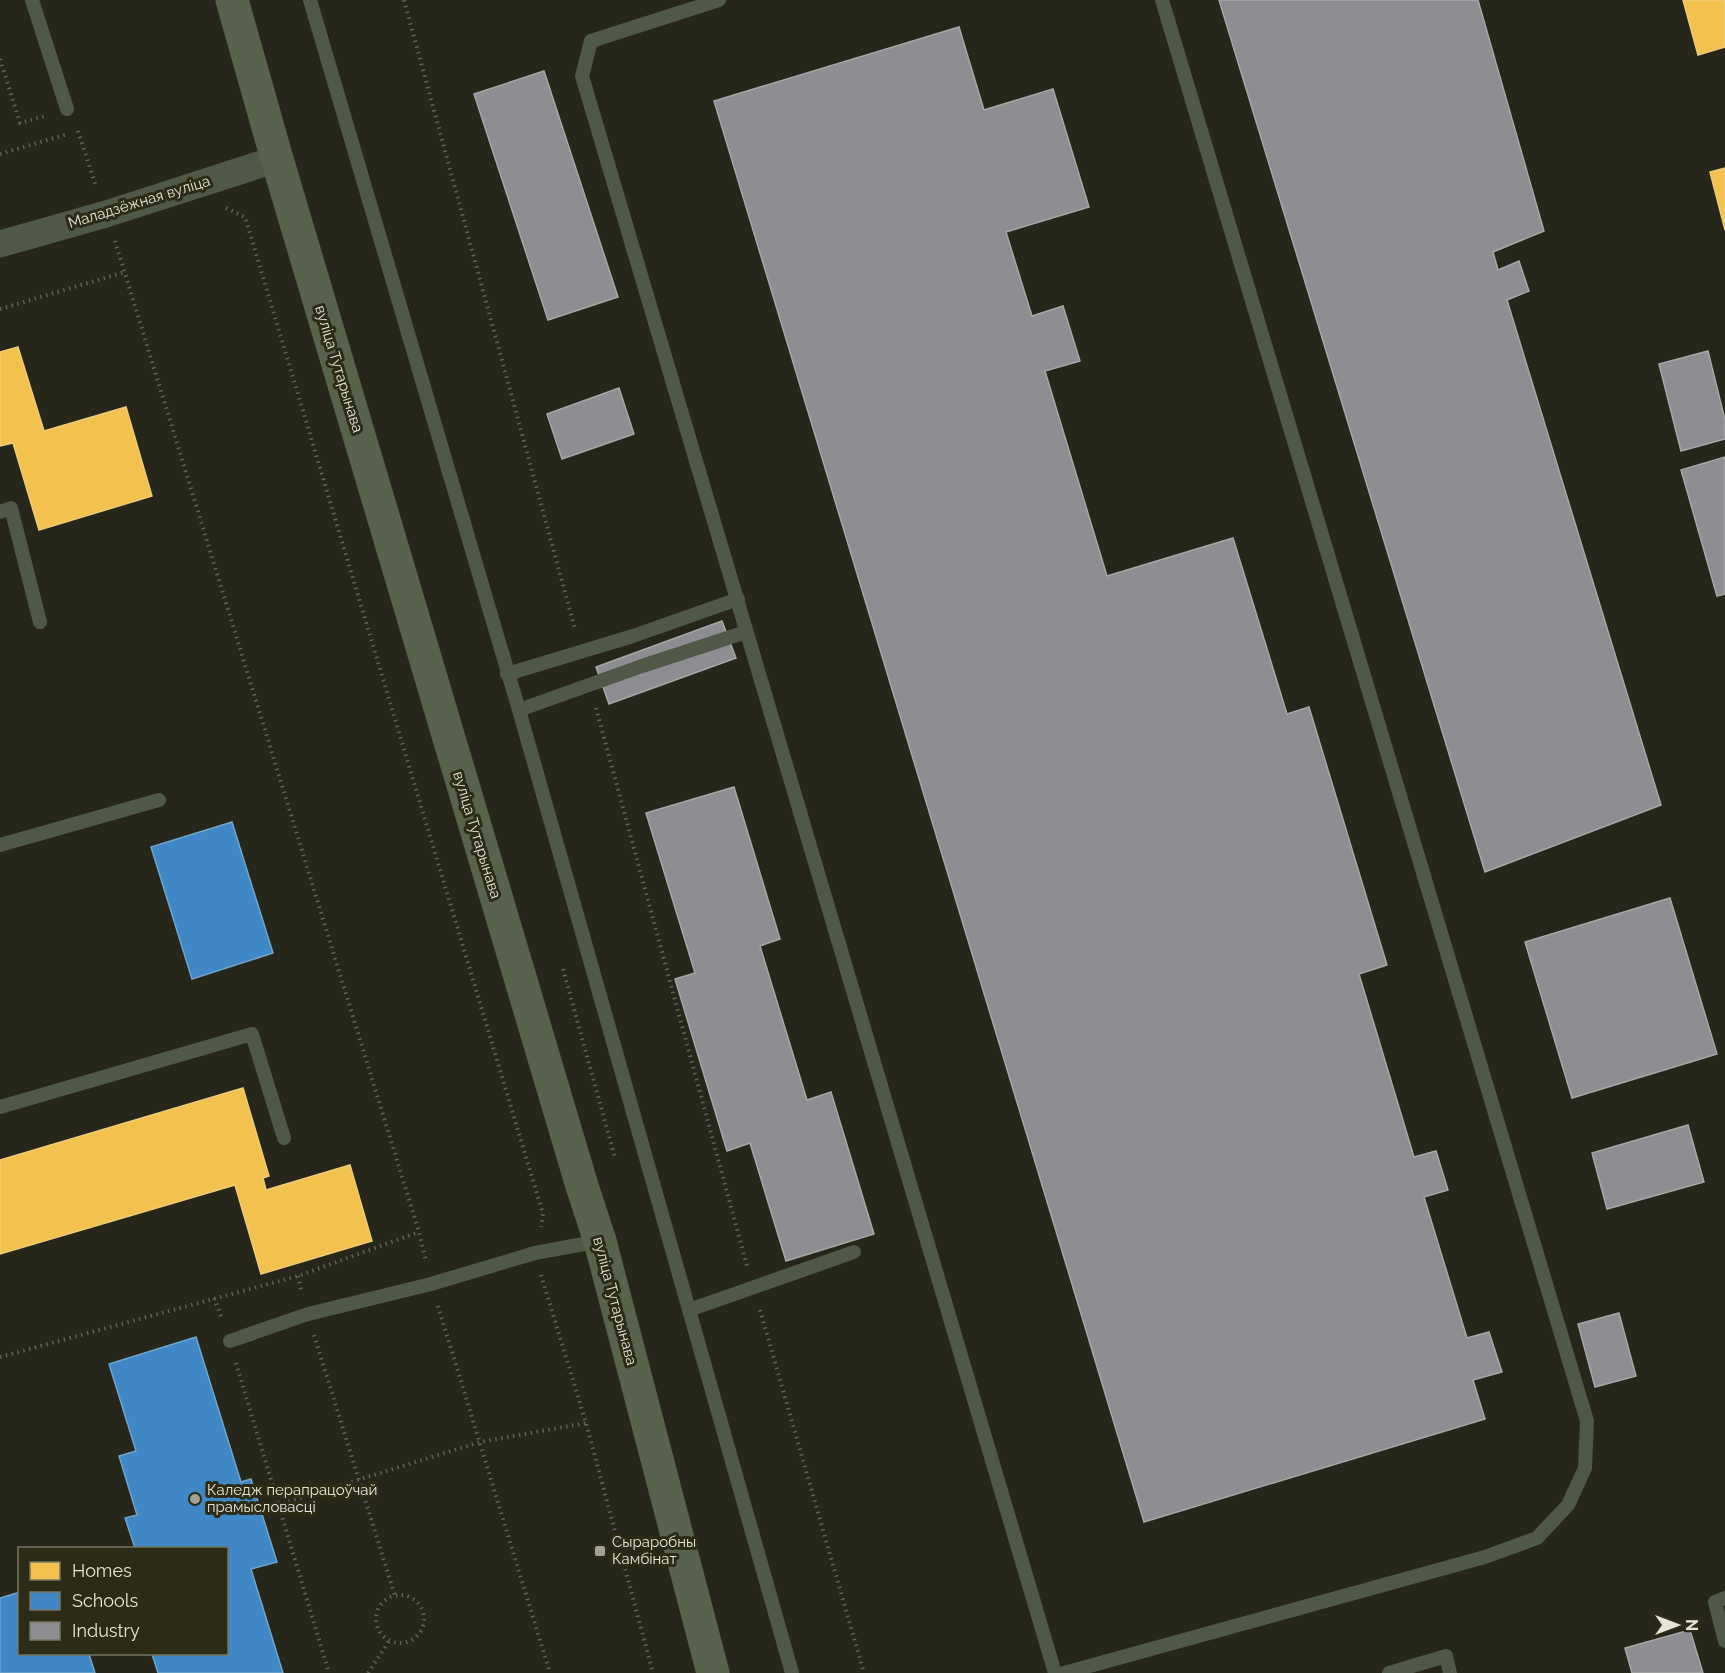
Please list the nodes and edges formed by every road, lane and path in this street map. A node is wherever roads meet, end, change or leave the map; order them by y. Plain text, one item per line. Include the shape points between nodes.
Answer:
1 (32, 0) edge
2 (232, 0) edge
3 (310, 0) edge
4 (404, 0) edge
5 (718, 0) edge
6 (1162, 0) edge
7 (0, 59) edge
8 (67, 109) joint
9 (0, 154) edge
10 (277, 159) junction
11 (102, 204) junction
12 (225, 207) dead end
13 (0, 244) edge
14 (125, 272) junction
15 (0, 309) edge
16 (0, 512) edge
17 (738, 599) junction
18 (40, 622) dead end
19 (746, 632) junction
20 (581, 651) junction
21 (507, 674) junction
22 (590, 685) junction
23 (519, 710) junction
24 (159, 800) dead end
25 (0, 845) edge
26 (563, 969) dead end
27 (0, 1107) edge
28 (284, 1138) dead end
29 (615, 1158) dead end
30 (419, 1232) junction
31 (600, 1241) junction
32 (854, 1252) dead end
33 (535, 1253) junction
34 (298, 1276) junction
35 (431, 1284) junction
36 (753, 1287) junction
37 (214, 1298) junction
38 (689, 1310) junction
39 (308, 1314) junction
40 (230, 1341) junction
41 (0, 1357) edge
42 (585, 1423) junction
43 (480, 1442) junction
44 (358, 1479) junction
45 (277, 1505) junction
46 (395, 1596) junction
47 (1725, 1598) edge
48 (388, 1641) junction
49 (1725, 1641) edge
50 (329, 1673) edge
51 (368, 1673) edge
52 (550, 1673) edge
53 (653, 1673) edge
54 (713, 1673) edge
55 (792, 1673) edge
56 (864, 1673) edge
57 (1055, 1673) edge
58 (1064, 1673) edge
59 (1389, 1673) edge
60 (1450, 1673) edge

1 - 8 lane
2 - 10 street, вуліца Тутарынава
3 - 21 lane
4 - 20 path
5 - 17 lane via 591,41 582,76
6 - 58 lane via 1587,1421 1585,1468 1568,1505 1537,1538 1485,1557
7 - 8 path via 20,123
9 - 11 path via 78,131
10 - 11 street, Маладзёжная вуліца
10 - 31 street, вуліца Тутарынава
11 - 13 street, Маладзёжная вуліца
11 - 14 path
12 - 33 path via 245,217 543,1214
14 - 15 path
14 - 30 path
16 - 18 lane via 11,508
17 - 19 lane
17 - 20 lane
19 - 22 lane
19 - 57 lane
20 - 21 lane
21 - 23 lane
22 - 23 lane
22 - 36 path
23 - 38 lane
24 - 25 lane
26 - 29 path
27 - 28 lane via 252,1034
30 - 34 path
30 - 35 path
31 - 33 lane
31 - 54 street, вуліца Тутарынава
32 - 36 lane
33 - 35 lane
33 - 42 path
34 - 37 path
34 - 39 path
35 - 39 lane
35 - 43 path
36 - 38 lane
36 - 56 path
37 - 40 path
37 - 41 path
38 - 55 lane
39 - 40 lane
39 - 44 path
40 - 45 path
42 - 43 path
42 - 53 path
43 - 44 path
43 - 52 path
44 - 45 path
44 - 46 path
45 - 50 path
46 - 48 path via 380,1607 377,1620
46 - 48 path via 413,1598 422,1607 422,1632 413,1641
47 - 49 lane via 1715,1602
48 - 51 path
59 - 60 lane via 1446,1656

